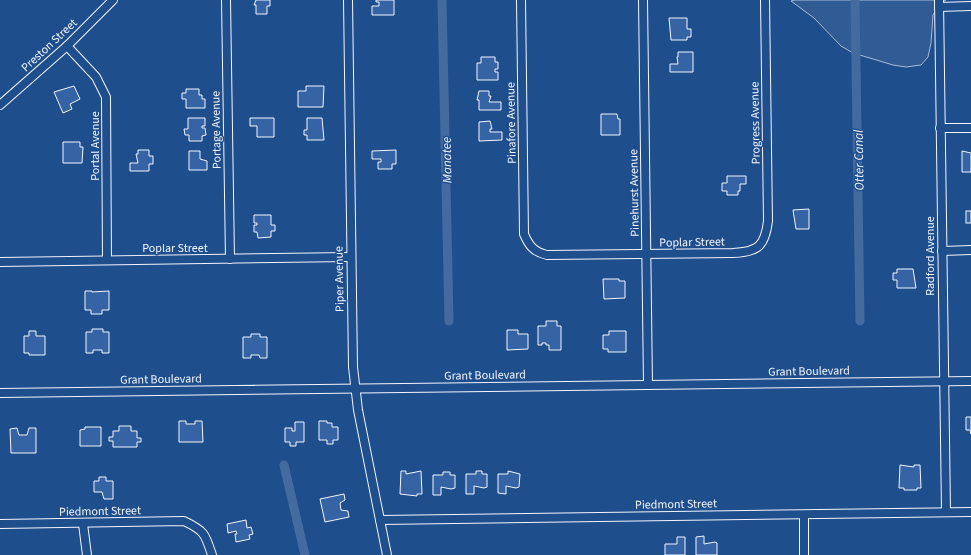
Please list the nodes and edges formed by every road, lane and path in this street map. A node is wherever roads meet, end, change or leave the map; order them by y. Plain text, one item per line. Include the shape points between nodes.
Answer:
1 (113, 0) edge
2 (226, 0) edge
3 (348, 0) edge
4 (521, 0) edge
5 (643, 0) edge
6 (765, 0) edge
7 (939, 3) edge
8 (971, 6) edge
9 (67, 46) junction
10 (0, 106) edge
11 (940, 128) junction
12 (971, 128) edge
13 (528, 244) joint
14 (762, 244) joint
15 (971, 250) edge
16 (942, 251) junction
17 (647, 255) junction
18 (350, 257) junction
19 (230, 259) junction
20 (107, 260) junction
21 (0, 262) edge
22 (943, 381) junction
23 (971, 381) edge
24 (648, 385) junction
25 (355, 388) junction
26 (0, 393) edge
27 (946, 512) junction
28 (971, 512) edge
29 (804, 515) junction
30 (380, 520) junction
31 (0, 524) edge
32 (83, 524) junction
33 (87, 555) edge
34 (212, 555) edge
35 (387, 555) edge
36 (804, 555) edge

1 - 9 street, Preston Street
2 - 19 street, Portage Avenue
3 - 18 street, Piper Avenue
4 - 13 street, Pinafore Avenue via 523,223
5 - 17 street, Pinehurst Avenue
6 - 14 street, Progress Avenue via 768,221
7 - 8 street
7 - 11 street, Radford Avenue
9 - 10 street, Preston Street
9 - 20 street, Portal Avenue via 96,77 106,97
11 - 12 street
11 - 16 street, Radford Avenue
13 - 17 street, Poplar Street via 537,252 547,255
14 - 17 street, Poplar Street via 752,251 743,253
15 - 16 street
16 - 22 street, Radford Avenue
17 - 24 street, Pinehurst Avenue
18 - 19 street, Poplar Street
18 - 25 street, Piper Avenue
19 - 20 street, Poplar Street
20 - 21 street, Poplar Street
22 - 23 street, Grant Boulevard
22 - 24 street, Grant Boulevard
22 - 27 street, Radford Avenue
24 - 25 street, Grant Boulevard
25 - 26 street, Grant Boulevard
25 - 30 street, Piper Avenue
27 - 28 street, Piedmont Street
27 - 29 street, Piedmont Street
29 - 30 street, Piedmont Street
29 - 36 street
30 - 35 street, Piper Avenue
31 - 32 street, Piedmont Street
32 - 33 street
32 - 34 street, Piedmont Street via 184,522 199,528 206,537

